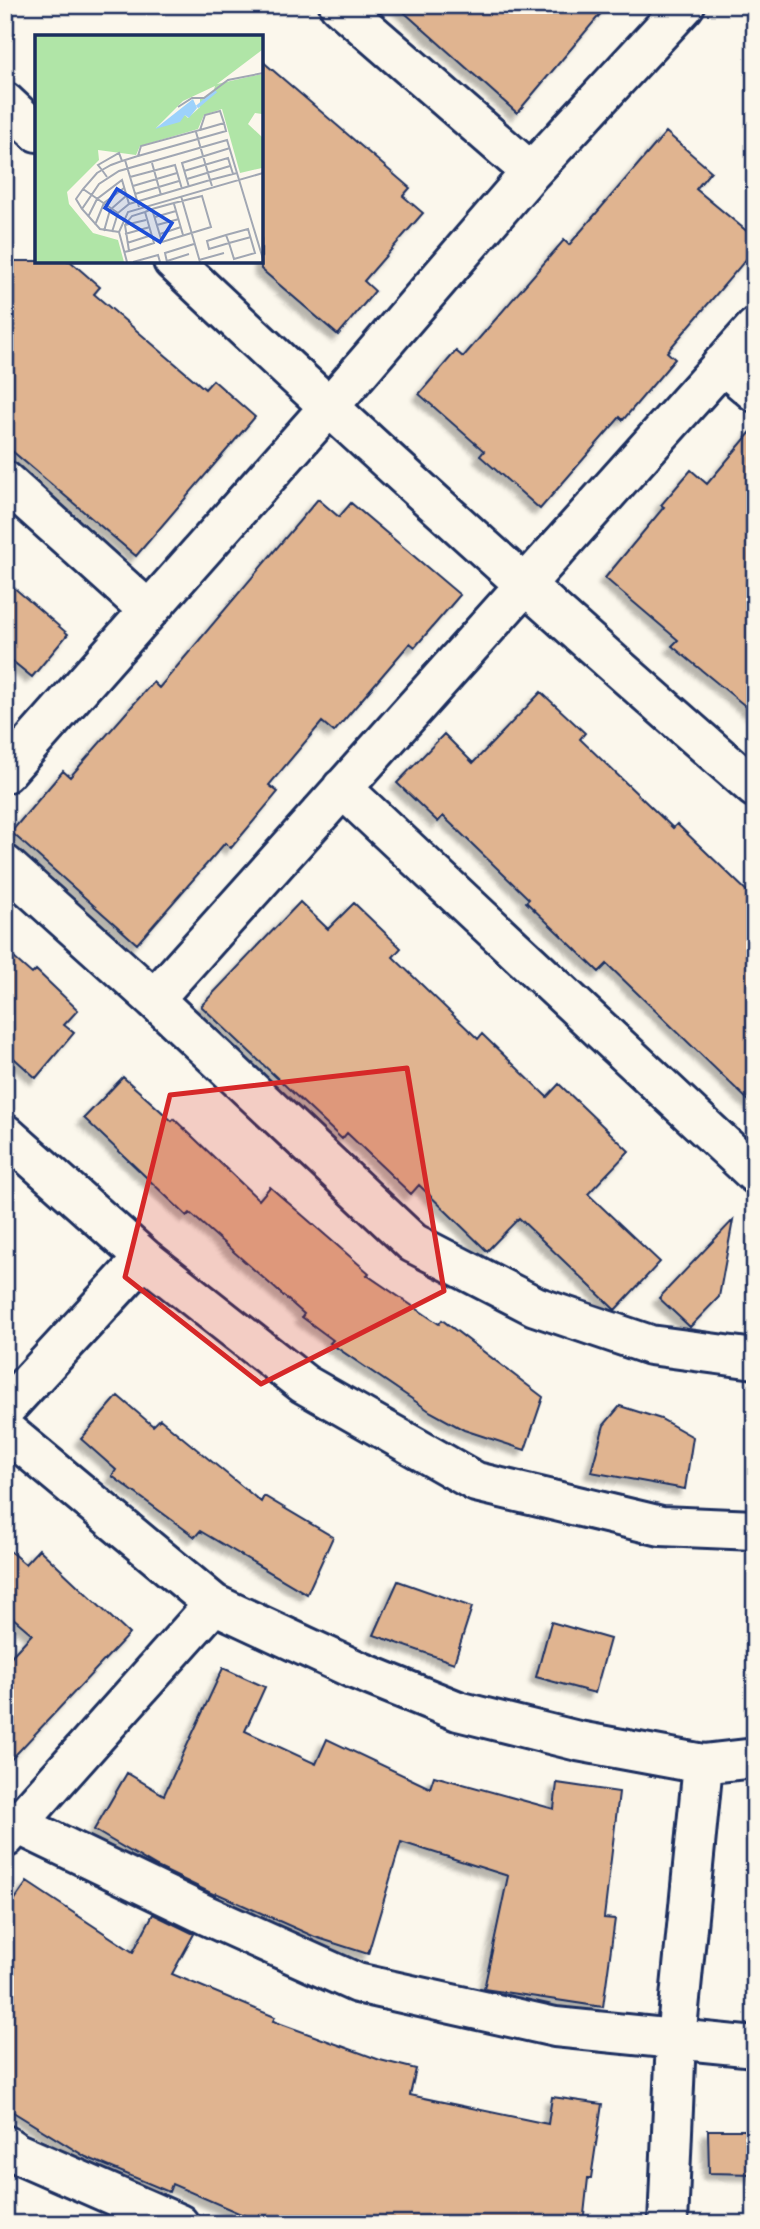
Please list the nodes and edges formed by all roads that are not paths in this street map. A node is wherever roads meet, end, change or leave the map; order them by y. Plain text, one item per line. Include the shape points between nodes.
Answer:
1 (339, 5) edge
2 (685, 5) edge
3 (5, 102) edge
4 (35, 130) edge
5 (531, 172) junction
6 (174, 262) edge
7 (755, 328) edge
8 (722, 364) junction
9 (755, 392) edge
10 (328, 408) junction
11 (5, 481) edge
12 (524, 586) junction
13 (148, 610) junction
14 (5, 772) edge
15 (342, 788) junction
16 (755, 789) edge
17 (5, 865) edge
18 (155, 999) junction
19 (5, 1134) edge
20 (755, 1174) edge
21 (144, 1258) junction
22 (755, 1360) edge
23 (5, 1409) edge
24 (5, 1430) edge
25 (755, 1530) edge
26 (214, 1604) junction
27 (755, 1758) edge
28 (703, 1764) junction
29 (11, 1831) edge
30 (676, 2039) junction
31 (755, 2047) edge
32 (5, 2145) edge
33 (179, 2224) edge
34 (668, 2224) edge

1 - 5 street
2 - 5 street
3 - 4 street
5 - 10 street
6 - 10 street
7 - 8 street
8 - 9 street
8 - 12 street
10 - 12 street
10 - 13 street
11 - 13 street
12 - 15 street
12 - 16 street
13 - 14 street
15 - 18 street
15 - 20 street
17 - 18 street
18 - 22 street via 413,1243 535,1306 650,1345
19 - 21 street
21 - 23 street
21 - 25 street via 303,1384 476,1482 661,1526
24 - 26 street
26 - 28 street via 354,1669 458,1710 578,1741
26 - 29 street
27 - 28 street
28 - 30 street
29 - 30 street via 357,1983 555,2027
30 - 31 street
30 - 34 street
32 - 33 street

